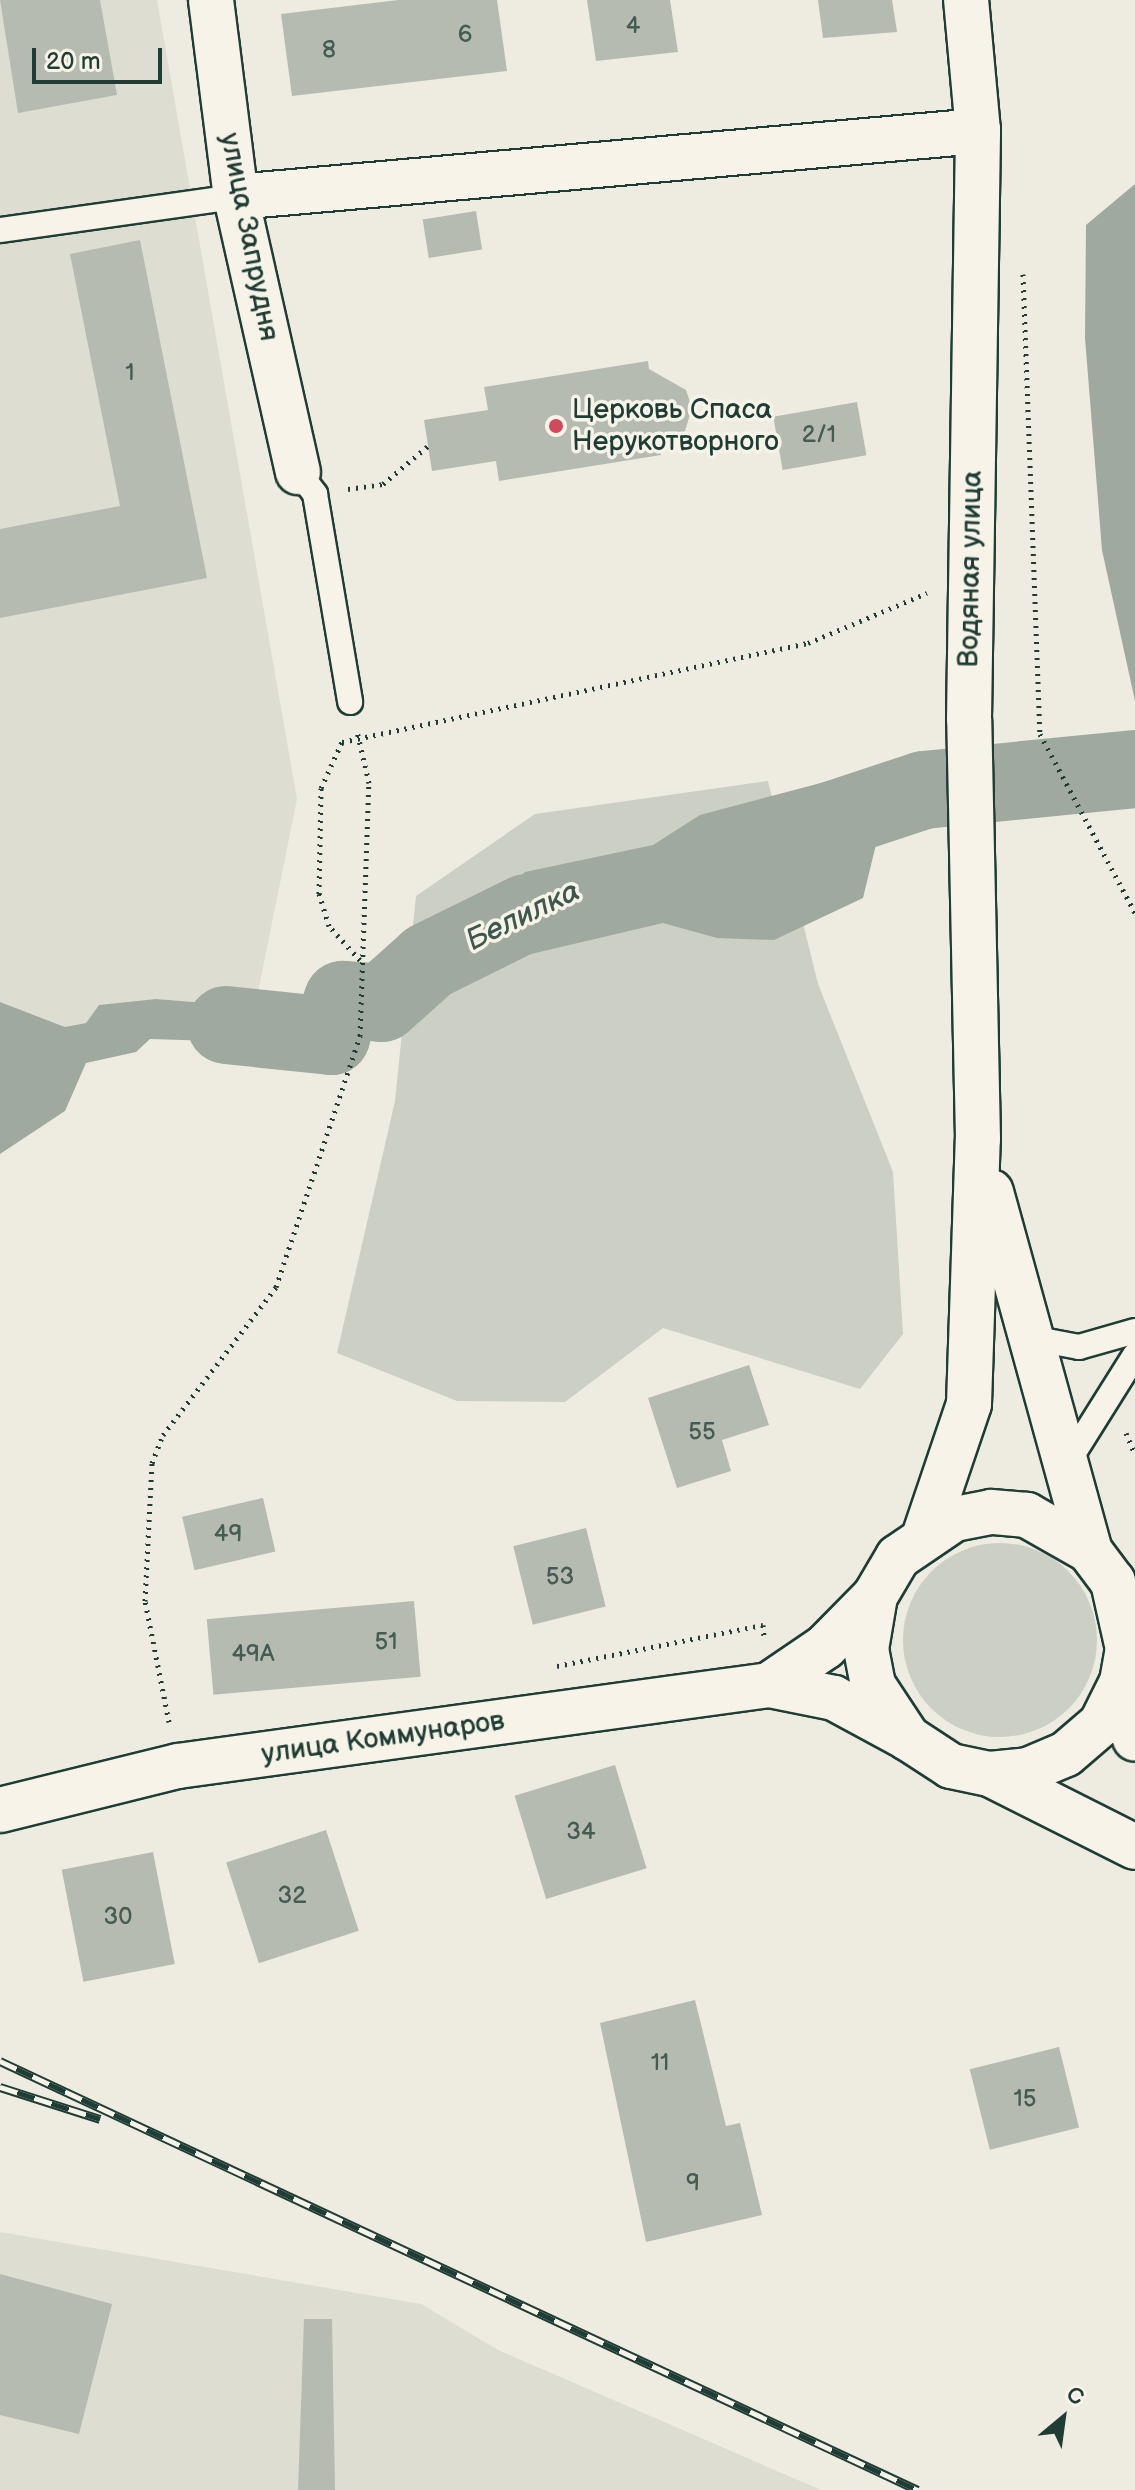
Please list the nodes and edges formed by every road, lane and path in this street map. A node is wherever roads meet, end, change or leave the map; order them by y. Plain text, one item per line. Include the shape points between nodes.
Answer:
1 (211, 0) edge
2 (966, 0) edge
3 (978, 131) junction
4 (236, 197) junction
5 (0, 230) edge
6 (1023, 260) dead end
7 (428, 446) dead end
8 (307, 483) junction
9 (971, 585) junction
10 (350, 702) dead end
11 (361, 748) dead end
12 (1135, 913) edge
13 (361, 961) junction
14 (978, 1139) junction
15 (1135, 1331) edge
16 (1026, 1337) junction
17 (1135, 1355) edge
18 (1123, 1429) dead end
19 (1135, 1454) edge
20 (1065, 1467) junction
21 (925, 1534) junction
22 (1090, 1551) junction
23 (875, 1596) junction
24 (1122, 1682) junction
25 (769, 1685) junction
26 (908, 1738) junction
27 (1135, 1739) edge
28 (178, 1766) junction
29 (990, 1774) junction
30 (0, 1810) edge
31 (1135, 1847) edge

1 - 4 street, улица Запрудня
2 - 3 street, Водяная улица
3 - 4 street
3 - 9 street, Водяная улица
4 - 5 lane
4 - 8 street, улица Запрудня
6 - 12 path via 1040,734
7 - 8 path via 383,484
8 - 10 lane
9 - 13 path via 924,593 808,643 342,742 321,788 319,894 329,926
9 - 14 street, Водяная улица via 970,924
11 - 13 path via 369,783
13 - 28 path via 360,1036 276,1287 163,1435 152,1463 145,1601
14 - 16 street
14 - 21 street via 969,1404
15 - 16 lane via 1079,1347
16 - 20 street
17 - 20 lane
18 - 19 path
20 - 22 street
21 - 22 street via 991,1512 1027,1515
21 - 23 street via 898,1557
22 - 24 street via 1125,1616
23 - 25 street via 825,1647
23 - 26 street via 866,1649 873,1685
24 - 27 street
24 - 29 street via 1101,1724 1066,1754 1028,1770
25 - 26 street via 834,1698
25 - 28 street, улица Коммунаров
26 - 29 street via 951,1766
28 - 30 street, улица Коммунаров
29 - 31 street

